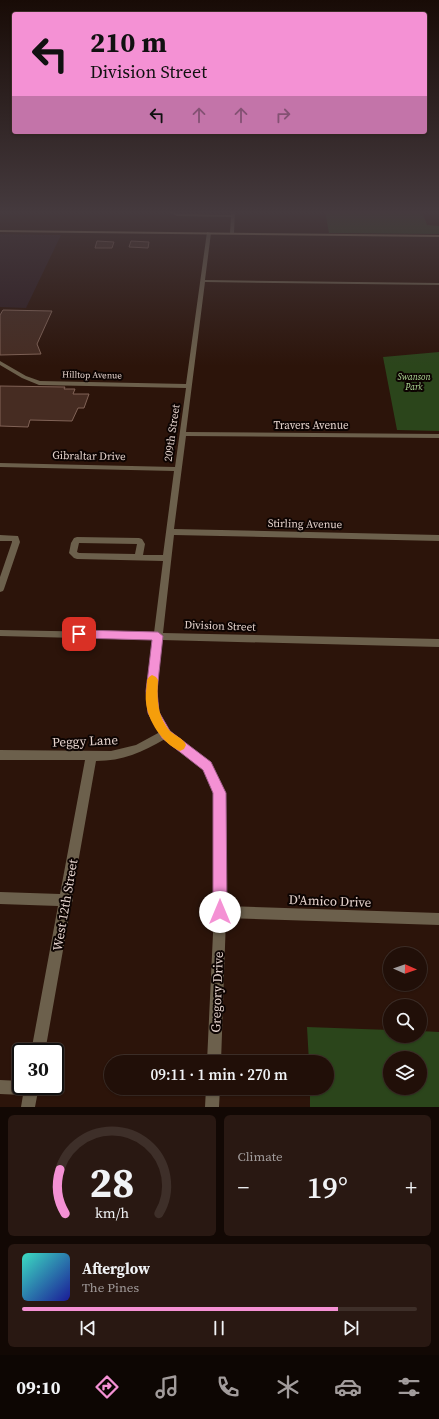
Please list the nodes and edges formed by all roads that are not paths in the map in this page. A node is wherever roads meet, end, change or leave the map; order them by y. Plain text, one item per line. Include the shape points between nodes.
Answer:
1 (205, 263) edge
2 (203, 281) junction
3 (439, 284) edge
4 (0, 363) edge
5 (189, 386) junction
6 (183, 434) junction
7 (439, 436) edge
8 (0, 465) edge
9 (178, 469) junction
10 (170, 532) junction
11 (0, 538) edge
12 (439, 538) edge
13 (139, 558) junction
14 (167, 558) junction
15 (0, 589) edge
16 (0, 633) edge
17 (158, 636) junction
18 (439, 643) edge
19 (166, 734) junction
20 (0, 755) edge
21 (91, 757) junction
22 (0, 898) edge
23 (67, 900) junction
24 (220, 912) junction
25 (439, 920) edge
26 (40, 1043) edge
27 (214, 1055) edge
28 (0, 1087) edge
29 (12, 1087) edge
30 (30, 1095) edge
31 (213, 1095) edge
32 (28, 1107) edge
33 (212, 1107) edge

1 - 2 street, 209th Street
2 - 3 street
2 - 5 street, 209th Street
4 - 5 street, Hilltop Avenue via 24,378 39,382
5 - 6 street, 209th Street
6 - 7 street, Travers Avenue
6 - 9 street, 209th Street
8 - 9 street, Gibraltar Drive
9 - 10 street, 209th Street
10 - 12 street, Stirling Avenue
10 - 14 street, 209th Street
11 - 15 street via 15,538 16,542
13 - 13 street via 76,556 73,553 77,540 139,541
13 - 14 street
14 - 17 street, 209th Street
16 - 17 street, Division Street
17 - 18 street, Division Street
17 - 19 street, Gregory Drive via 151,702
19 - 21 street, Peggy Lane via 129,753
19 - 24 street, Gregory Drive via 207,766 220,793
20 - 21 street, Peggy Lane
21 - 23 street, West 12th Street
22 - 23 street
23 - 26 street, West 12th Street
24 - 25 street, D'Amico Drive
24 - 27 street, Gregory Drive
28 - 29 street
30 - 32 street
31 - 33 street

